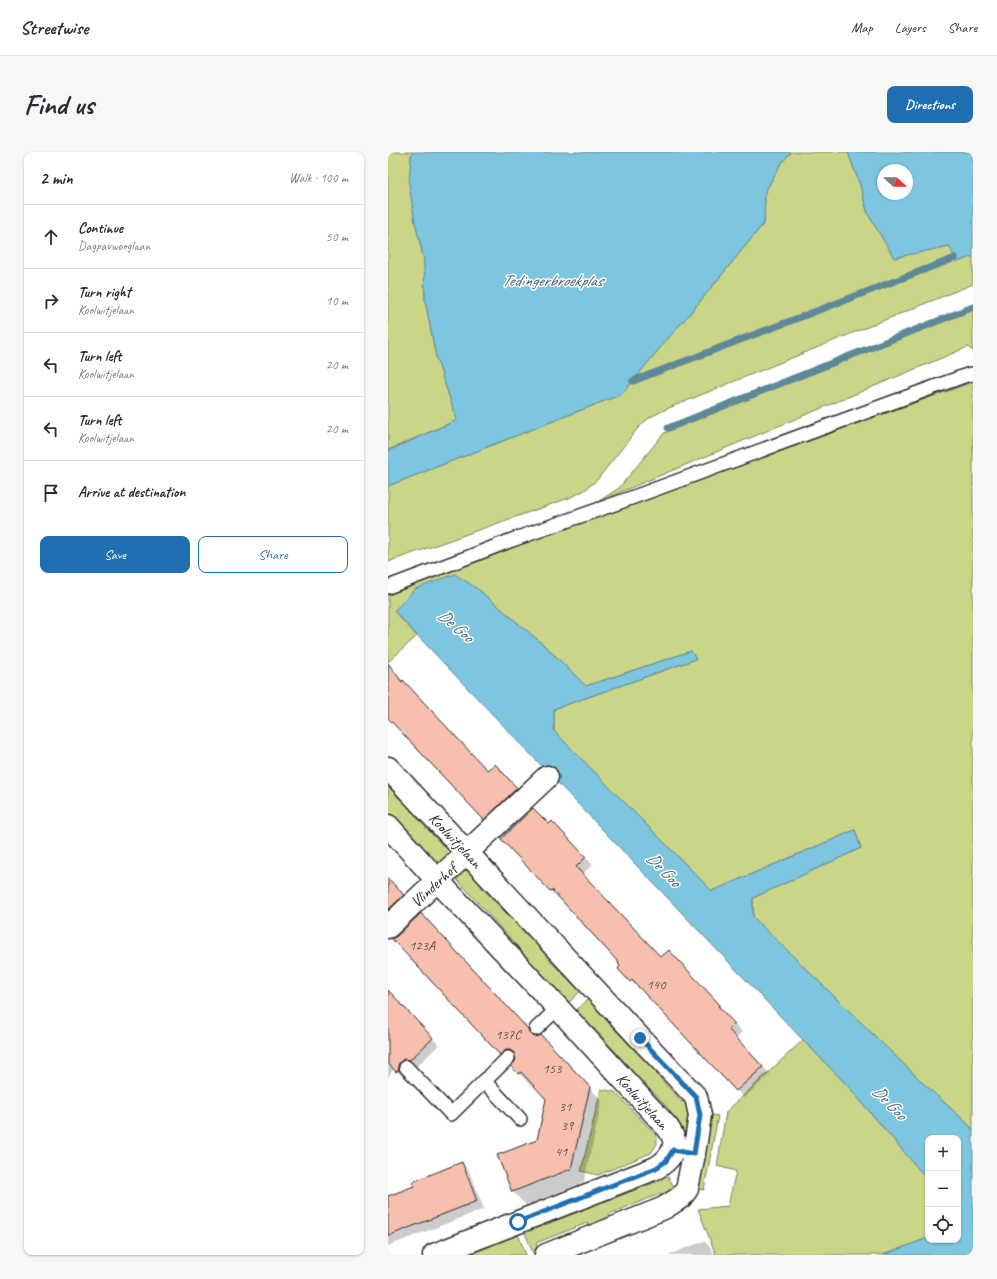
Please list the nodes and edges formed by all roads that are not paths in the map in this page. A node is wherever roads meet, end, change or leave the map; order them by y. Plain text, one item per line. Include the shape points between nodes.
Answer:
1 (973, 374) edge
2 (388, 587) edge
3 (388, 768) edge
4 (547, 777) dead end
5 (388, 826) edge
6 (468, 852) junction
7 (437, 880) junction
8 (388, 927) edge
9 (558, 1008) junction
10 (536, 1029) dead end
11 (508, 1058) dead end
12 (406, 1067) dead end
13 (484, 1081) junction
14 (520, 1119) dead end
15 (684, 1152) junction
16 (434, 1255) edge
17 (546, 1255) edge

1 - 2 lane
3 - 6 street, Koolwitjelaan
4 - 6 street, Vlinderhof
5 - 7 street, Koolwitjelaan
6 - 7 street, Vlinderhof
6 - 15 street, Koolwitjelaan via 696,1097 700,1115
7 - 8 street, Vlinderhof
7 - 9 street, Koolwitjelaan
9 - 10 lane
9 - 15 street, Koolwitjelaan via 668,1128
11 - 13 lane
12 - 13 lane via 451,1114
13 - 14 lane
15 - 16 street via 656,1168
15 - 17 street via 687,1189 681,1197 664,1208

